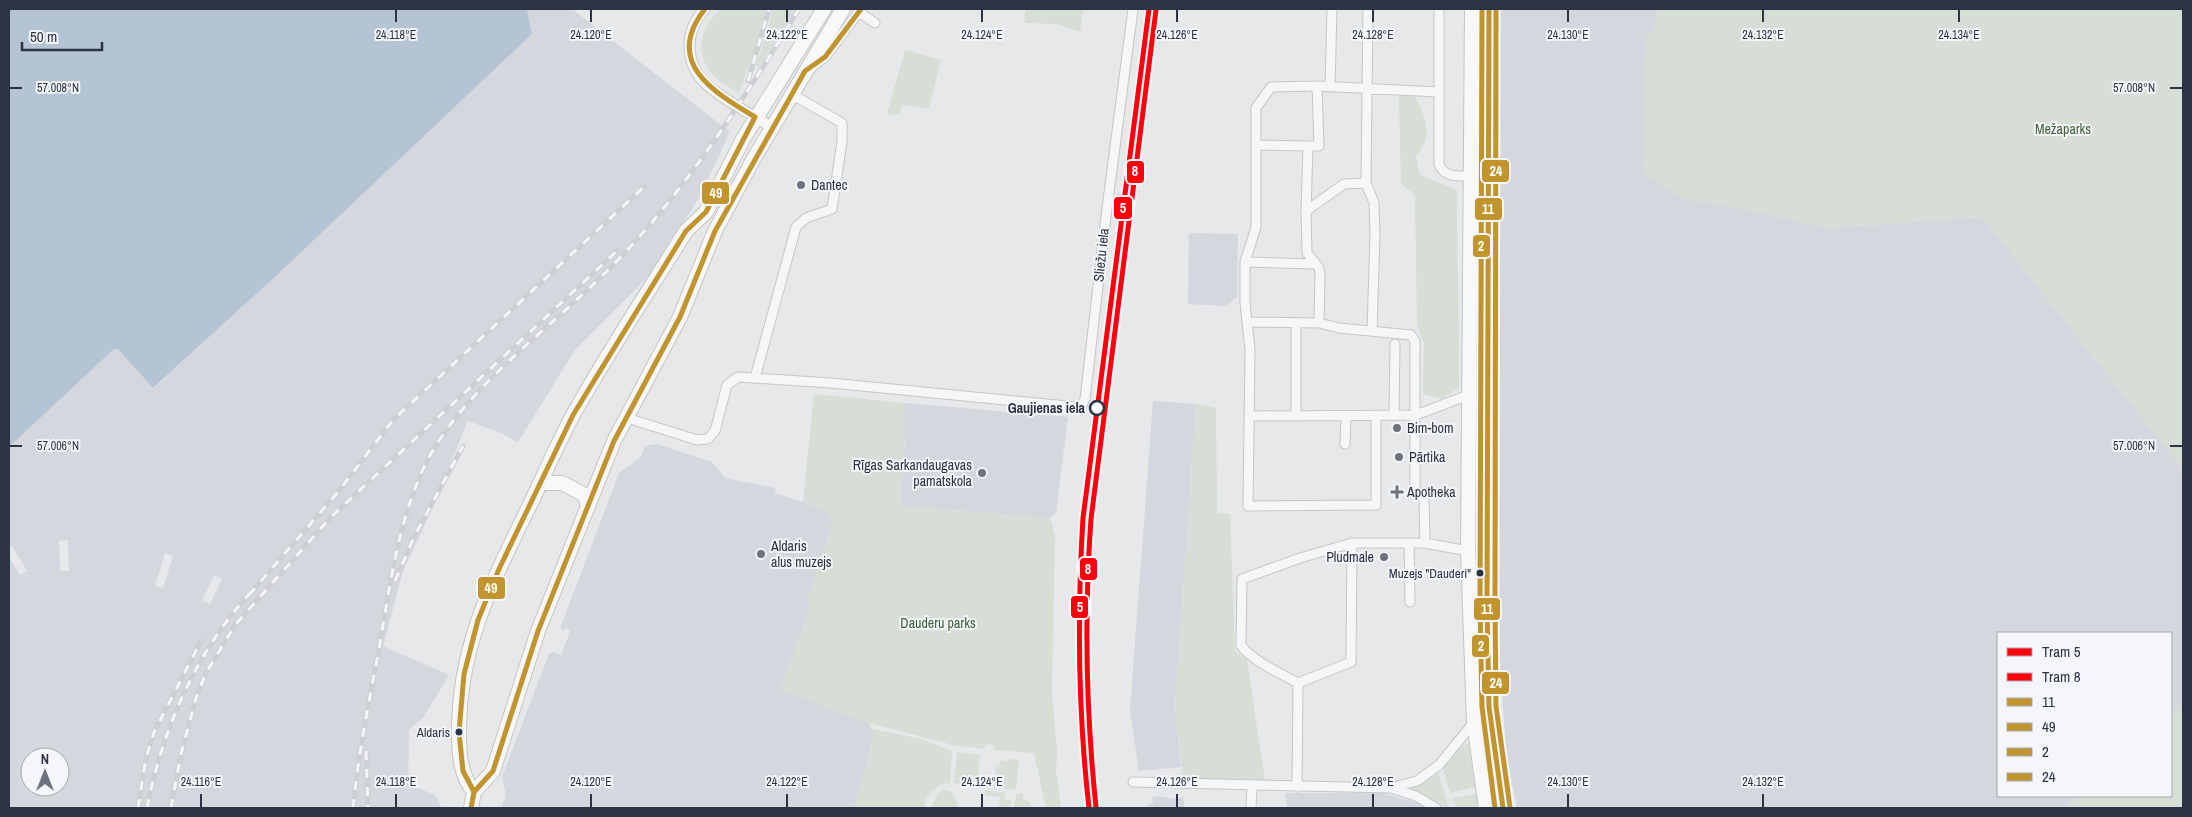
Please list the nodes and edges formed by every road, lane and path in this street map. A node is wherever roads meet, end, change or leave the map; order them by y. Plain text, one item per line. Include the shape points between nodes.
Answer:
1 (705, 9) edge
2 (824, 9) edge
3 (842, 9) edge
4 (1133, 9) edge
5 (1332, 9) edge
6 (1368, 9) edge
7 (1439, 9) edge
8 (1472, 9) edge
9 (1489, 9) edge
10 (860, 10) edge
11 (875, 23) dead end
12 (805, 71) junction
13 (1317, 86) junction
14 (1330, 87) junction
15 (1368, 90) junction
16 (1439, 92) junction
17 (793, 95) junction
18 (755, 117) junction
19 (773, 128) junction
20 (1257, 146) junction
21 (1308, 146) junction
22 (1470, 176) junction
23 (1366, 182) junction
24 (1306, 211) junction
25 (1245, 262) junction
26 (1314, 264) junction
27 (1248, 322) junction
28 (1296, 323) junction
29 (1319, 323) junction
30 (1372, 330) junction
31 (1395, 344) dead end
32 (755, 378) junction
33 (1471, 394) junction
34 (1394, 415) junction
35 (1416, 415) junction
36 (1250, 416) junction
37 (1296, 416) junction
38 (1346, 416) junction
39 (1376, 416) junction
40 (627, 418) junction
41 (1345, 444) dead end
42 (541, 483) junction
43 (588, 506) junction
44 (1352, 543) junction
45 (1410, 543) junction
46 (1425, 543) junction
47 (1468, 551) junction
48 (1469, 591) junction
49 (1487, 592) junction
50 (1410, 602) dead end
51 (1298, 683) junction
52 (1474, 722) junction
53 (1133, 782) dead end
54 (1252, 786) junction
55 (1297, 786) junction
56 (1390, 788) junction
57 (474, 792) junction
58 (471, 808) edge
59 (1251, 808) edge
60 (1436, 808) edge
61 (1486, 808) edge
62 (1503, 808) edge

1 - 18 street via 695,21 689,38 689,51 696,70 705,83
2 - 18 main road
3 - 12 main road
4 - 32 street, Sliežu iela via 1082,404 1077,407
5 - 14 street
6 - 15 street
7 - 16 street
8 - 22 main road
9 - 49 main road
10 - 11 street
10 - 12 street via 825,57
12 - 17 main road
13 - 14 street
13 - 20 street via 1272,87 1256,108
13 - 21 street via 1318,146
14 - 15 street
15 - 16 street
15 - 23 street
16 - 22 street via 1439,164 1448,175
17 - 19 main road
17 - 32 street via 842,123 842,142 832,209 806,218 796,227
18 - 19 street
18 - 42 main road via 706,212 686,231 574,413
19 - 40 main road via 715,230 680,317
20 - 21 street
20 - 25 street via 1256,227
21 - 24 street
22 - 33 main road
23 - 24 street via 1344,184
23 - 30 street via 1374,203
24 - 26 street via 1307,253
25 - 26 street
25 - 27 street
26 - 29 street via 1320,274
27 - 28 street
27 - 36 street
28 - 29 street
28 - 37 street
29 - 30 street
30 - 35 street via 1411,335 1416,341
31 - 34 street
32 - 40 street via 738,378 728,385 715,431 708,439 697,440
33 - 35 street
33 - 47 main road
34 - 35 street
34 - 39 street
35 - 46 street via 1415,489 1424,499
36 - 37 street
36 - 39 street via 1248,506 1376,505
37 - 38 street
38 - 39 street
38 - 41 street
40 - 43 main road via 614,441
42 - 43 main road via 562,483 585,495
42 - 57 main road via 495,576 478,618 464,668 459,699 461,764 466,783
43 - 57 main road via 538,631 493,771
44 - 45 street
44 - 51 street via 1351,662
44 - 51 street via 1242,579 1241,645 1256,659
45 - 46 street
45 - 50 street
46 - 47 street
47 - 48 main road
48 - 49 main road
48 - 52 main road
49 - 62 main road via 1488,707
51 - 55 street
52 - 56 street via 1439,765 1417,781
52 - 61 main road
53 - 54 street
54 - 55 street
54 - 59 street
55 - 56 street
56 - 60 street via 1416,796
57 - 58 main road

